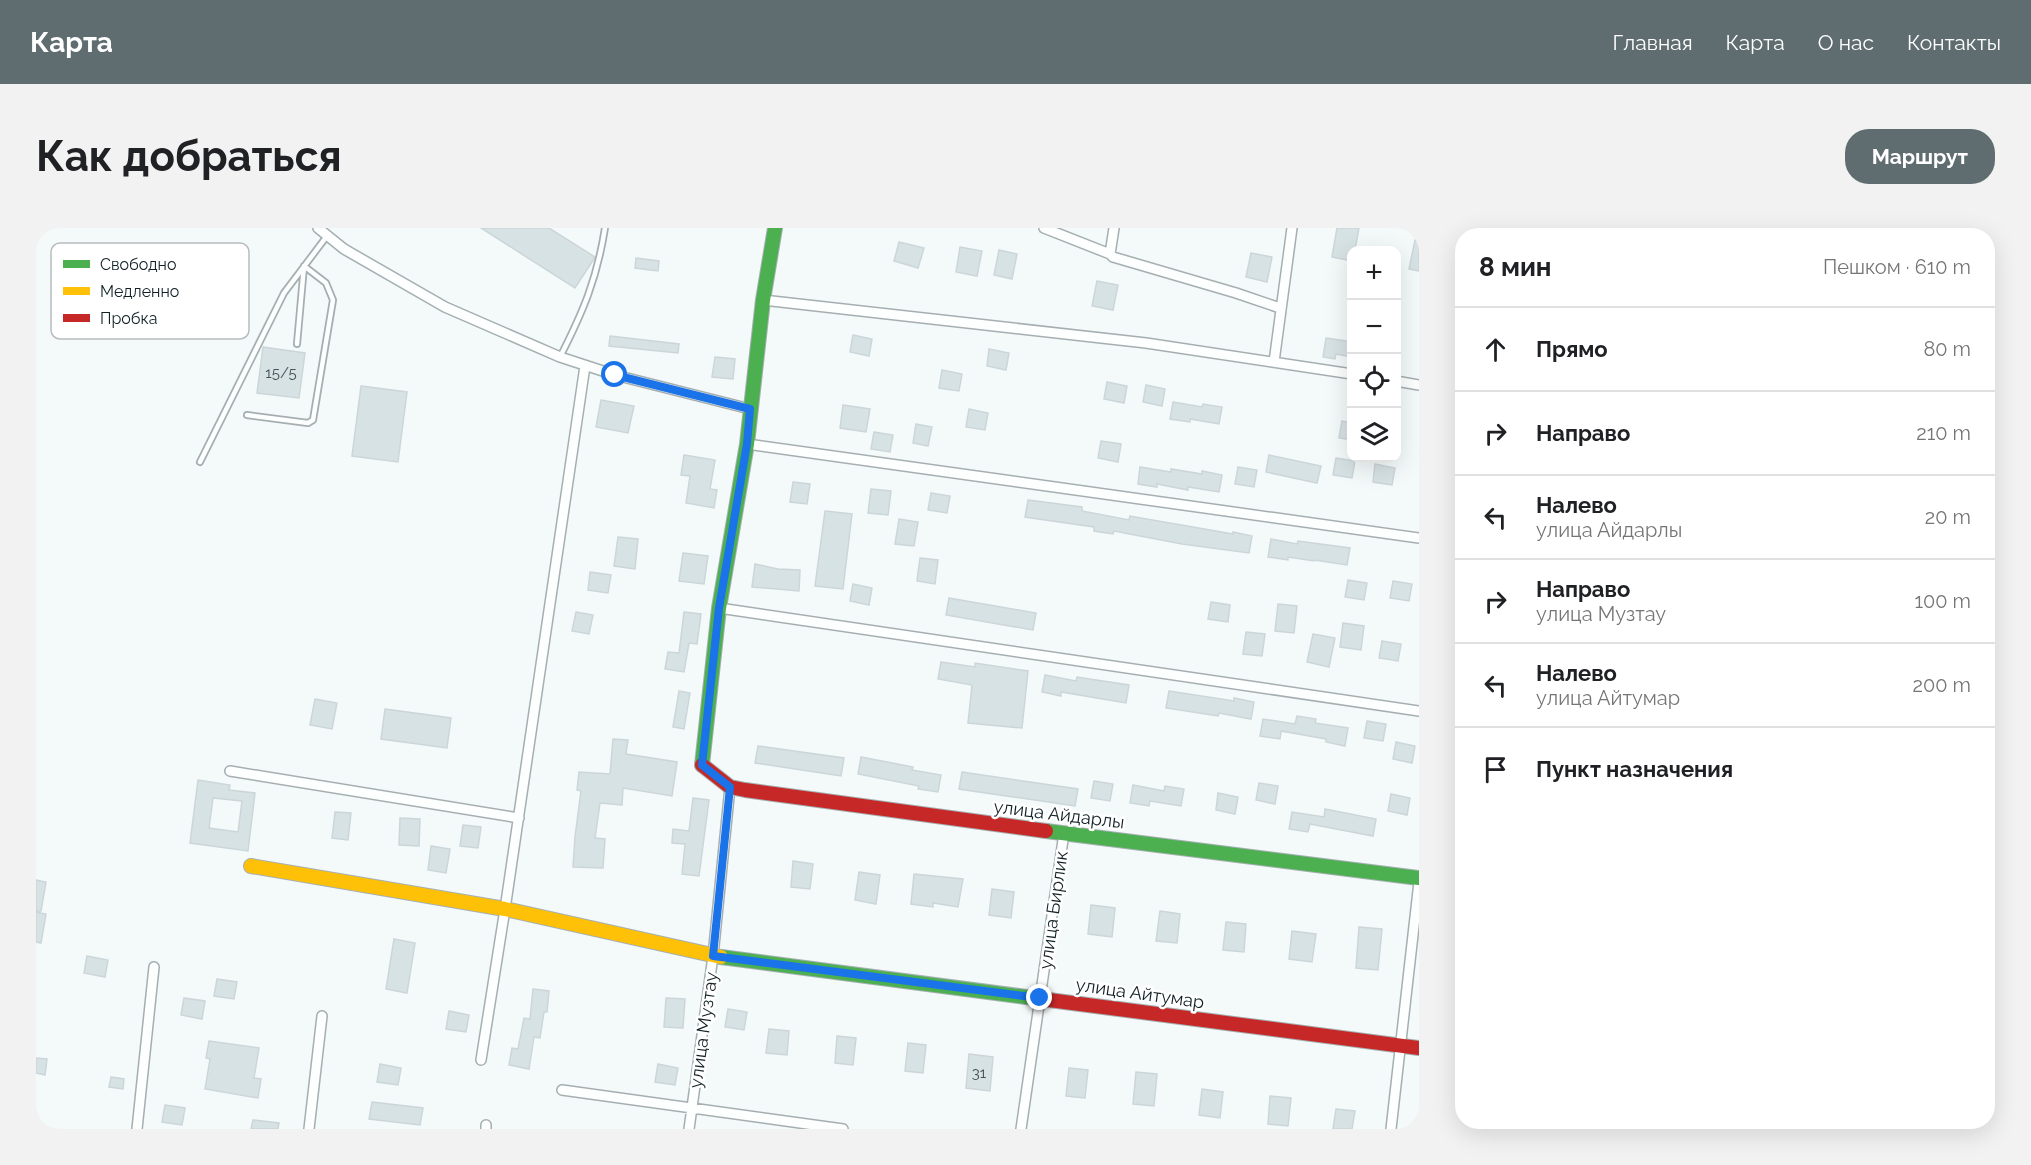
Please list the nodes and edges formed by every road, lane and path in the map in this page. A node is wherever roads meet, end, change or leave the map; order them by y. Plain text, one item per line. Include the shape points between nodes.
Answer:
1 (318, 228) edge
2 (605, 228) edge
3 (774, 228) edge
4 (1044, 228) edge
5 (1114, 228) edge
6 (1293, 228) edge
7 (327, 236) junction
8 (1110, 254) junction
9 (304, 266) junction
10 (763, 300) junction
11 (1280, 308) junction
12 (297, 344) dead end
13 (560, 357) junction
14 (1274, 362) junction
15 (585, 366) junction
16 (1347, 373) edge
17 (1401, 382) edge
18 (1419, 385) edge
19 (750, 409) junction
20 (247, 415) dead end
21 (747, 444) junction
22 (200, 462) dead end
23 (1419, 538) edge
24 (719, 608) junction
25 (1419, 711) edge
26 (230, 771) dead end
27 (730, 787) junction
28 (519, 818) junction
29 (1064, 833) junction
30 (250, 866) dead end
31 (1419, 878) edge
32 (1419, 882) edge
33 (505, 909) junction
34 (713, 956) junction
35 (154, 967) dead end
36 (1040, 998) junction
37 (322, 1016) dead end
38 (1401, 1046) junction
39 (1419, 1048) edge
40 (481, 1060) dead end
41 (562, 1090) dead end
42 (692, 1108) junction
43 (137, 1129) edge
44 (309, 1129) edge
45 (689, 1129) edge
46 (843, 1129) edge
47 (1021, 1129) edge
48 (1391, 1129) edge

1 - 7 street
2 - 13 lane via 594,279
3 - 10 street
4 - 8 street
5 - 8 street
6 - 11 street
7 - 9 lane
7 - 13 street via 445,307
8 - 11 street
9 - 12 lane
9 - 20 lane via 326,283 333,300 313,420 308,423
9 - 22 lane via 284,293
10 - 14 street via 1146,343
10 - 19 street
11 - 14 street
13 - 15 street
14 - 16 street
15 - 19 street
15 - 28 street
17 - 18 street
19 - 21 street
21 - 23 street
21 - 24 street
24 - 25 street
24 - 27 street via 702,765
26 - 28 street
27 - 29 street, улица Айдарлы
27 - 34 street, улица Музтау
28 - 33 street
29 - 31 street, улица Айдарлы
29 - 36 street, улица Бирлик
30 - 33 street, улица Айтумар
32 - 38 street
33 - 34 street, улица Айтумар
33 - 40 street
34 - 36 street, улица Айтумар
34 - 42 street, улица Музтау
35 - 43 street
36 - 38 street, улица Айтумар
36 - 47 street, улица Бирлик
37 - 44 street
38 - 39 street, улица Айтумар
38 - 48 street
41 - 42 street
42 - 45 street, улица Музтау
42 - 46 street

